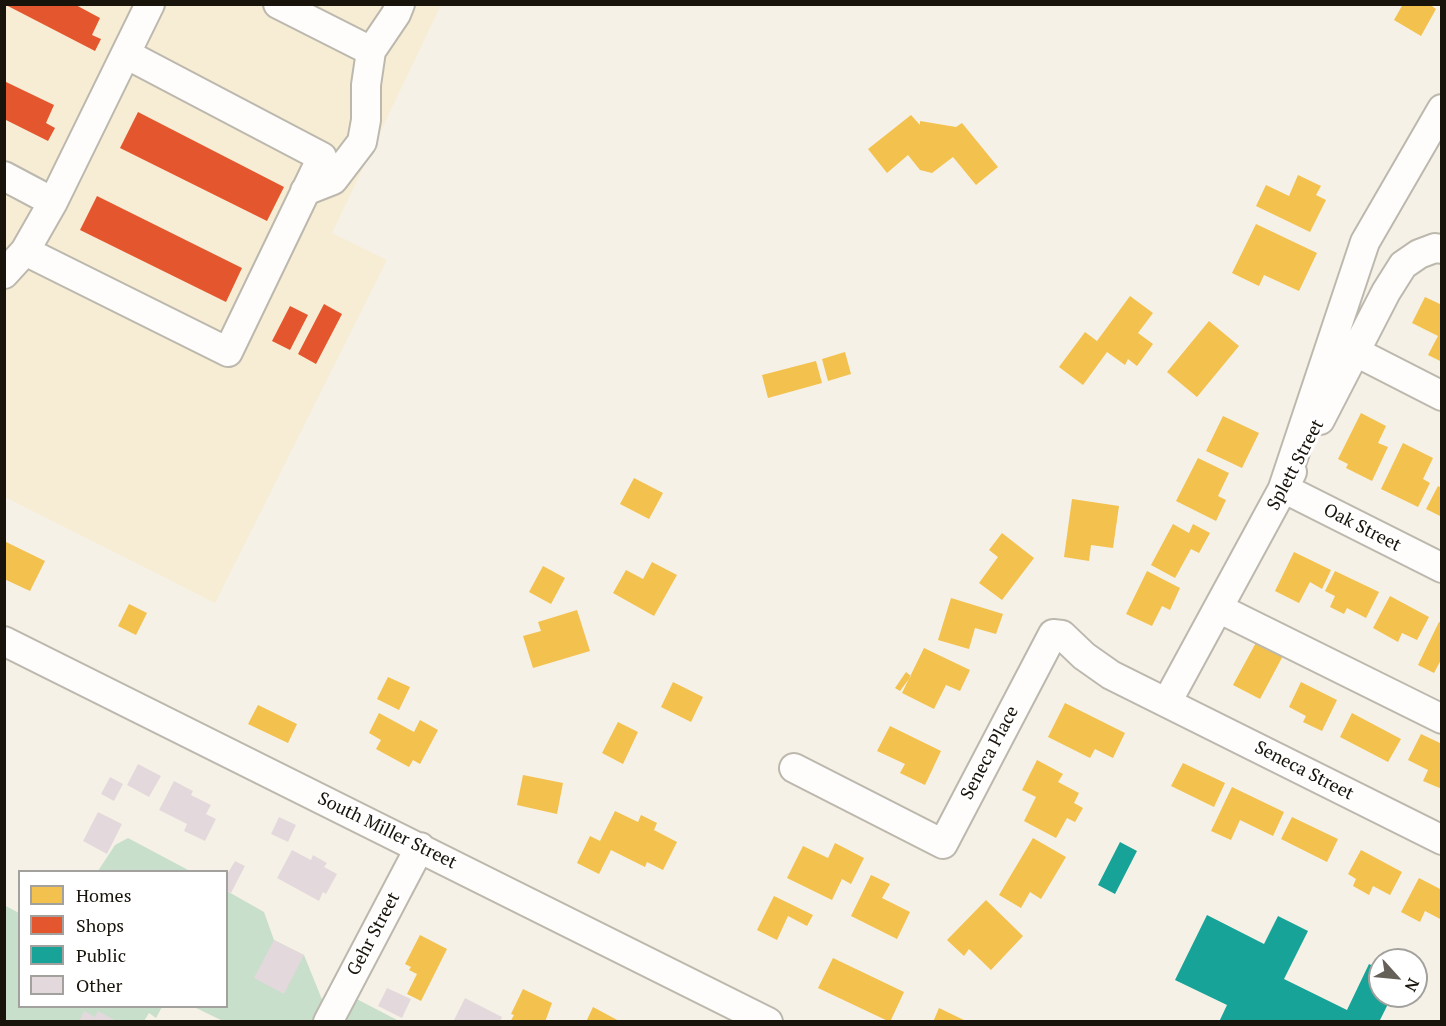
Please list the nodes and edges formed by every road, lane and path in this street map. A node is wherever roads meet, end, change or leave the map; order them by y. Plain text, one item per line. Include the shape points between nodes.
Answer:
1 (150, 4) edge
2 (278, 4) edge
3 (400, 4) edge
4 (370, 51) junction
5 (126, 54) junction
6 (1442, 109) edge
7 (4, 176) edge
8 (305, 191) junction
9 (53, 202) junction
10 (1442, 249) edge
11 (25, 251) junction
12 (4, 274) edge
13 (1356, 352) junction
14 (1442, 396) edge
15 (1283, 488) junction
16 (1442, 568) edge
17 (1218, 608) junction
18 (4, 641) edge
19 (1167, 702) junction
20 (1442, 719) edge
21 (794, 768) dead end
22 (1442, 840) edge
23 (420, 847) junction
24 (328, 1022) edge
25 (768, 1022) edge

1 - 5 street
2 - 4 street
3 - 4 street
4 - 8 street via 362,142 333,180
5 - 8 street via 322,157
5 - 9 street
6 - 15 street via 1365,242
7 - 9 street
8 - 11 street via 228,352
9 - 11 street
10 - 13 street, Splett Street via 1419,254 1403,265
11 - 12 street
13 - 14 street
13 - 15 street, Splett Street
15 - 16 street, Oak Street
15 - 17 street, Splett Street
17 - 19 street, Splett Street
17 - 20 street
18 - 23 street, South Miller Street
19 - 21 street, Seneca Place via 1111,675 1062,635 1053,634 942,844
19 - 22 street, Seneca Street
23 - 24 street, Gehr Street
23 - 25 street, South Miller Street

